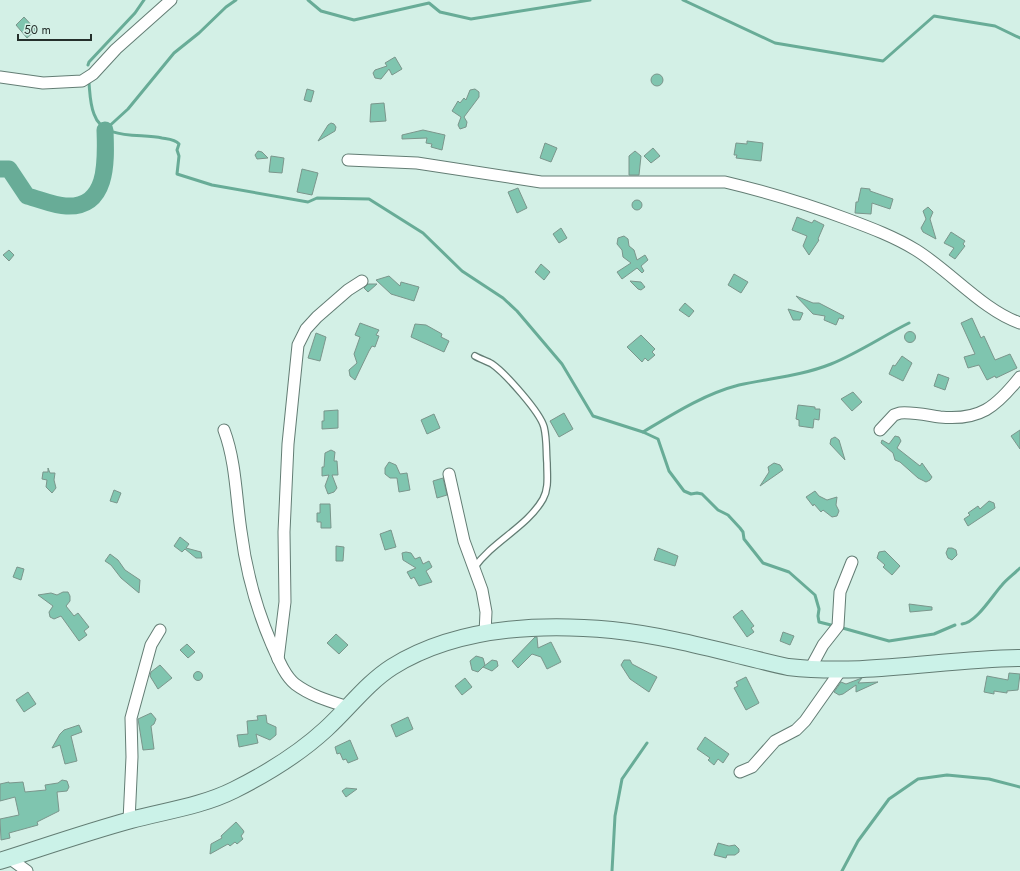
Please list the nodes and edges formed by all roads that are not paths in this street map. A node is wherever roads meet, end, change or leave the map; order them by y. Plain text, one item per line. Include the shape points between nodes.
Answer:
1 (171, 0) edge
2 (0, 77) edge
3 (348, 160) dead end
4 (362, 281) dead end
5 (1020, 323) edge
6 (475, 356) dead end
7 (1020, 377) edge
8 (224, 430) dead end
9 (880, 430) dead end
10 (449, 474) dead end
11 (852, 562) dead end
12 (474, 568) junction
13 (160, 630) dead end
14 (485, 633) junction
15 (1020, 658) edge
16 (278, 659) junction
17 (810, 669) junction
18 (841, 670) junction
19 (348, 707) junction
20 (740, 772) dead end
21 (130, 821) junction
22 (5, 860) edge
23 (28, 871) edge

1 - 2 street via 116,49 93,74 82,81 43,83
3 - 5 street via 417,163 541,182 725,182 754,189 800,202 900,241 1006,318
4 - 16 street via 317,317 306,328 298,344 288,444 284,532 285,602
6 - 12 lane via 491,364 507,377 544,425 548,481 542,500 522,523 492,547
7 - 9 street via 1000,399 977,415 963,418 900,413
8 - 16 street via 231,454 241,533 255,602
10 - 12 street via 464,541
11 - 17 street via 840,592 838,626 823,645
12 - 14 street via 486,612
13 - 21 street via 151,645 130,718
14 - 17 street via 562,628 612,630 788,667
14 - 19 street via 420,650 389,668
15 - 18 street
16 - 19 street via 294,683 318,698
17 - 18 street
18 - 20 street via 805,721 796,730 775,741 752,767
19 - 21 street via 303,748 231,792 192,806
21 - 22 street
22 - 23 street

